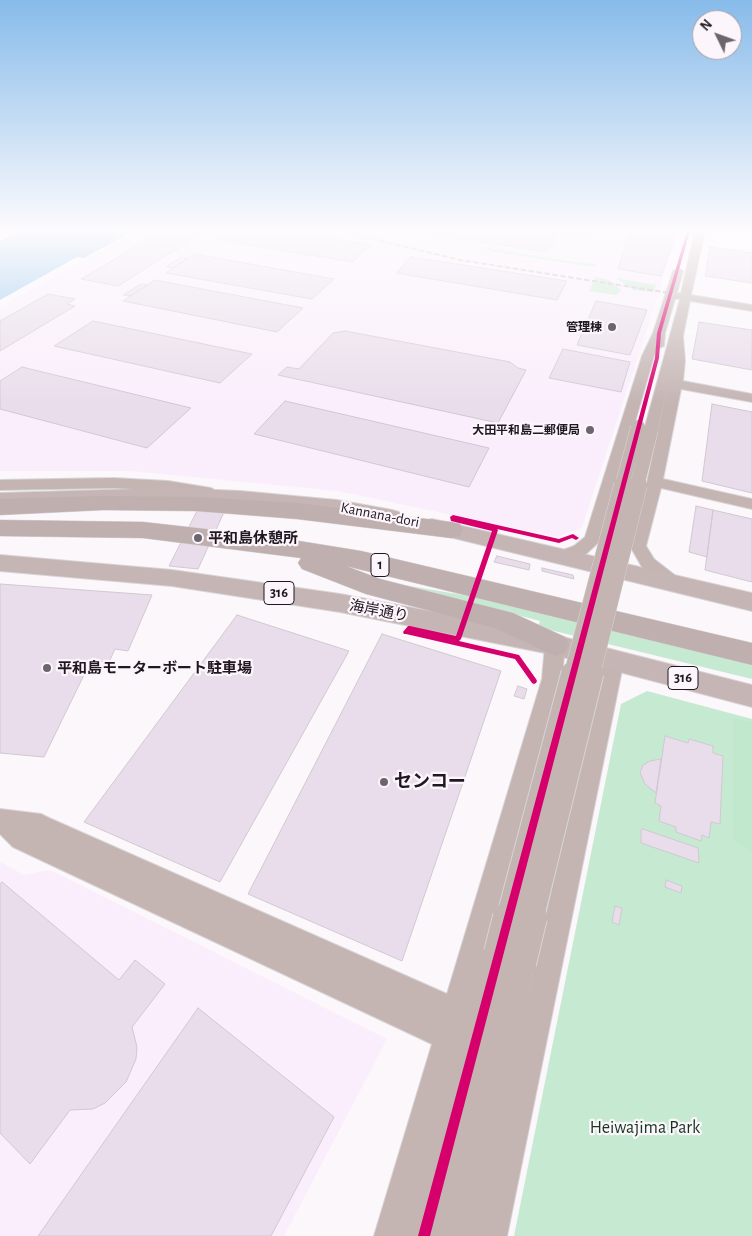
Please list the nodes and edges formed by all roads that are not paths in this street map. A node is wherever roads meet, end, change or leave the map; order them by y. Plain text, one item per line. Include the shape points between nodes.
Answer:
1 (680, 289) edge
2 (679, 292) junction
3 (752, 300) edge
4 (752, 308) edge
5 (659, 333) junction
6 (677, 336) junction
7 (676, 384) junction
8 (752, 398) edge
9 (645, 428) junction
10 (655, 482) junction
11 (0, 485) edge
12 (240, 497) junction
13 (0, 498) edge
14 (752, 504) edge
15 (0, 507) edge
16 (0, 513) edge
17 (0, 528) edge
18 (450, 530) junction
19 (219, 539) junction
20 (561, 557) junction
21 (0, 563) edge
22 (311, 563) junction
23 (675, 585) junction
24 (473, 586) junction
25 (752, 602) edge
26 (752, 637) edge
27 (555, 645) junction
28 (752, 654) edge
29 (614, 660) junction
30 (752, 696) edge
31 (2, 821) edge
32 (510, 958) junction
33 (453, 1025) junction
34 (391, 1236) edge
35 (424, 1236) edge
36 (458, 1236) edge
37 (490, 1236) edge

1 - 2 street
2 - 3 street
2 - 4 street
2 - 5 street
2 - 6 street
5 - 9 street
5 - 20 street via 648,356 593,540 580,550
6 - 7 street via 679,361
6 - 9 street
7 - 8 street
7 - 10 street
9 - 32 street, bridge
10 - 14 street
10 - 23 street via 638,546 648,564
11 - 12 street via 113,483 168,486
12 - 13 main road, Kannana-dori via 172,494
12 - 18 main road, Kannana-dori via 337,507
15 - 18 highway via 196,504
16 - 26 highway, 1 via 146,516 275,530 366,546
17 - 19 highway, 1 via 90,528
18 - 20 main road, Kannana-dori
19 - 22 highway via 263,556
19 - 24 highway, 1 via 360,560
20 - 23 main road, Kannana-dori
21 - 27 main road, 海岸通り / 316 via 172,578 297,596
22 - 24 highway
22 - 27 highway via 376,587 504,620
23 - 25 main road, Kannana-dori
24 - 28 highway, 1
27 - 29 main road, 海岸通り / 316
27 - 33 street via 552,680
29 - 30 main road, 海岸通り / 316
29 - 37 street
31 - 33 street via 22,839
32 - 35 street
32 - 36 street
33 - 34 street

